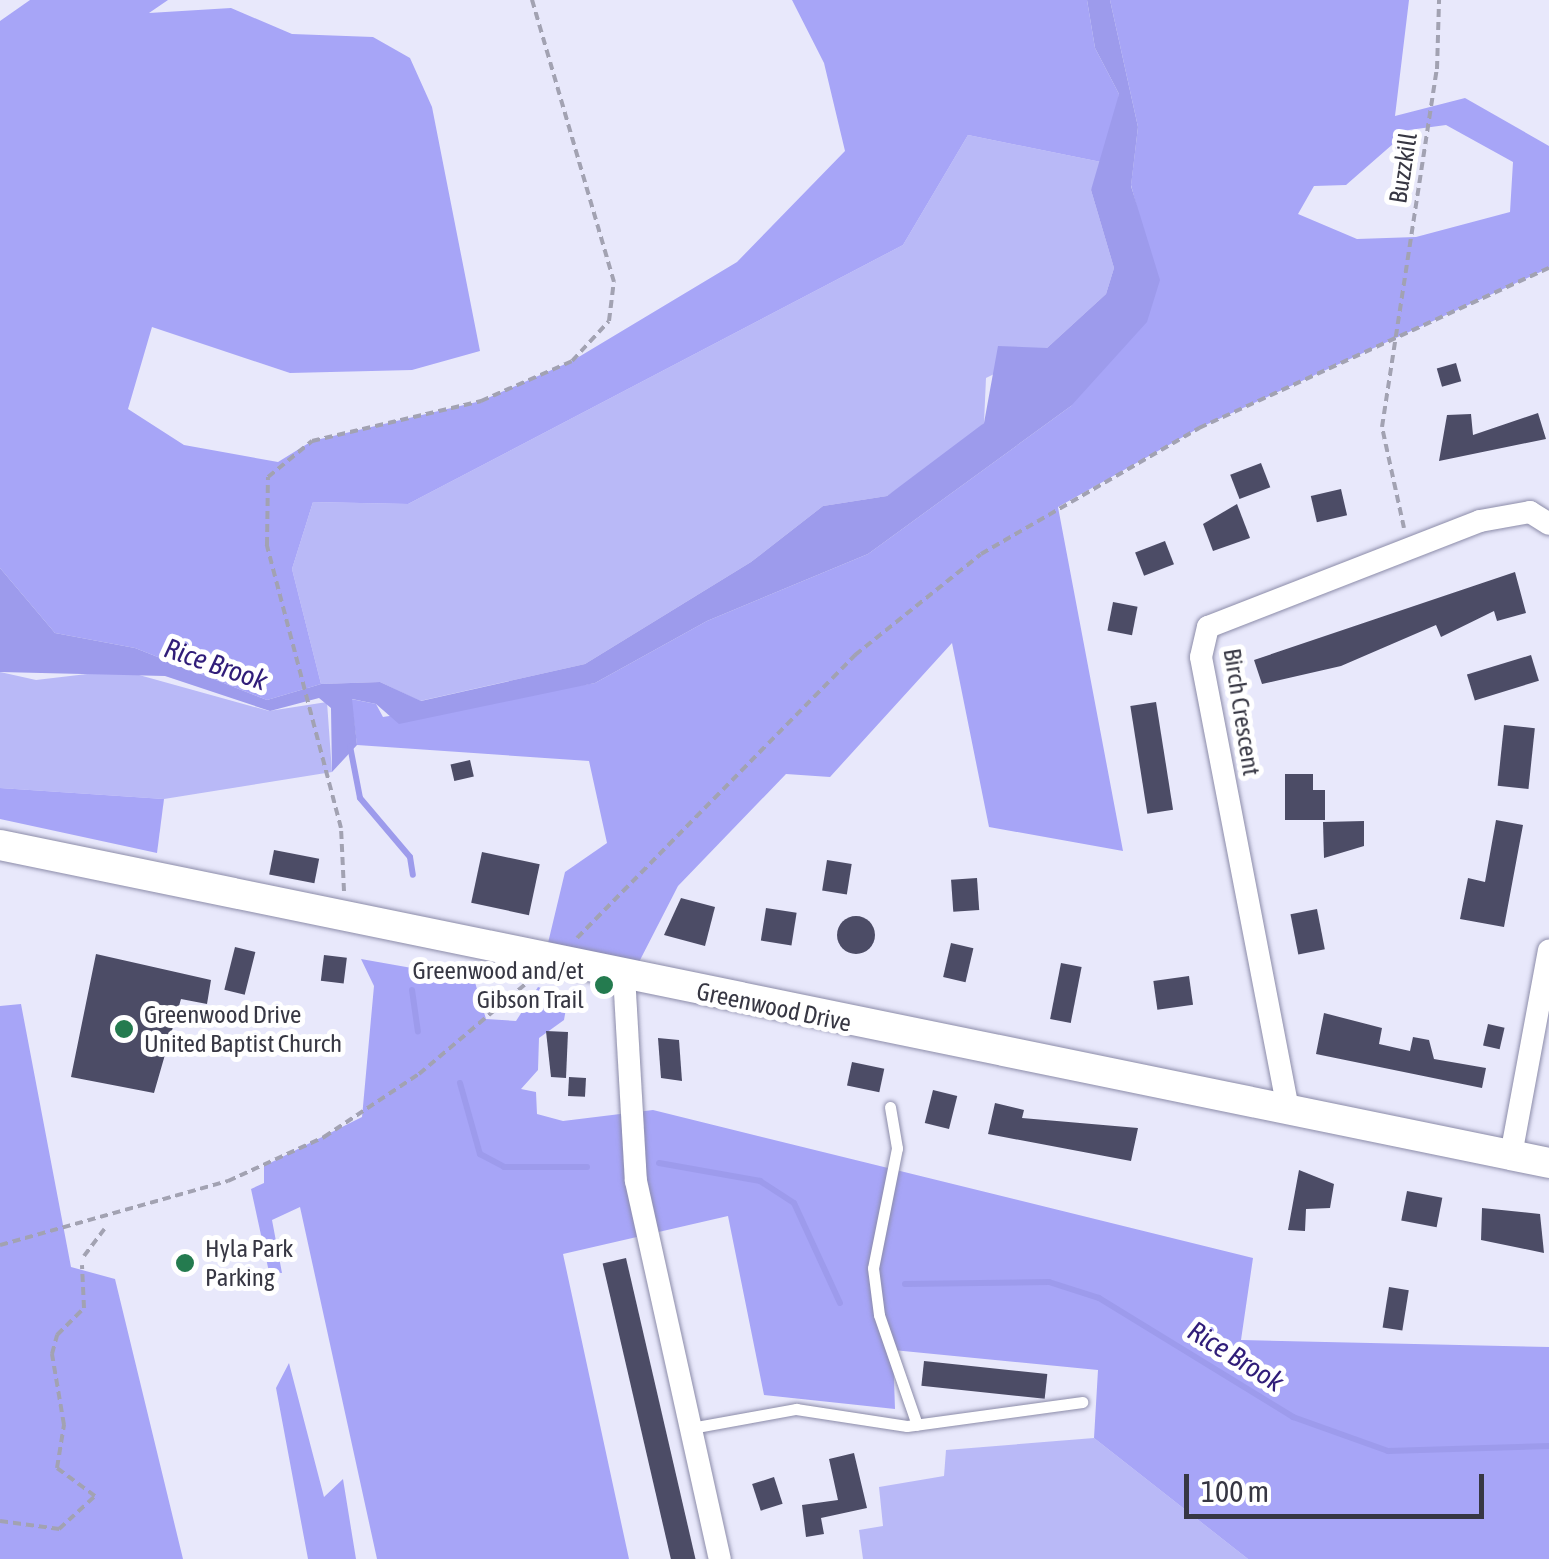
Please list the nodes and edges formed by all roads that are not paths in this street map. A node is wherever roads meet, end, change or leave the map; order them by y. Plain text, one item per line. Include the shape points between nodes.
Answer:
1 (1549, 524) edge
2 (0, 845) edge
3 (1549, 950) edge
4 (624, 975) junction
5 (890, 1106) dead end
6 (1288, 1109) junction
7 (1511, 1155) junction
8 (1549, 1164) edge
9 (1082, 1402) dead end
10 (917, 1424) junction
11 (691, 1428) junction
12 (720, 1559) edge

1 - 6 street, Birch Crescent via 1512,512 1410,546 1219,618 1202,642
2 - 4 main road, Greenwood Drive
3 - 7 street
4 - 6 main road, Greenwood Drive
4 - 11 street via 636,1181
5 - 10 lane via 897,1148 873,1268 879,1316
6 - 7 main road, Greenwood Drive
7 - 8 main road, Greenwood Drive
9 - 10 lane
10 - 11 lane via 796,1409
11 - 12 street

